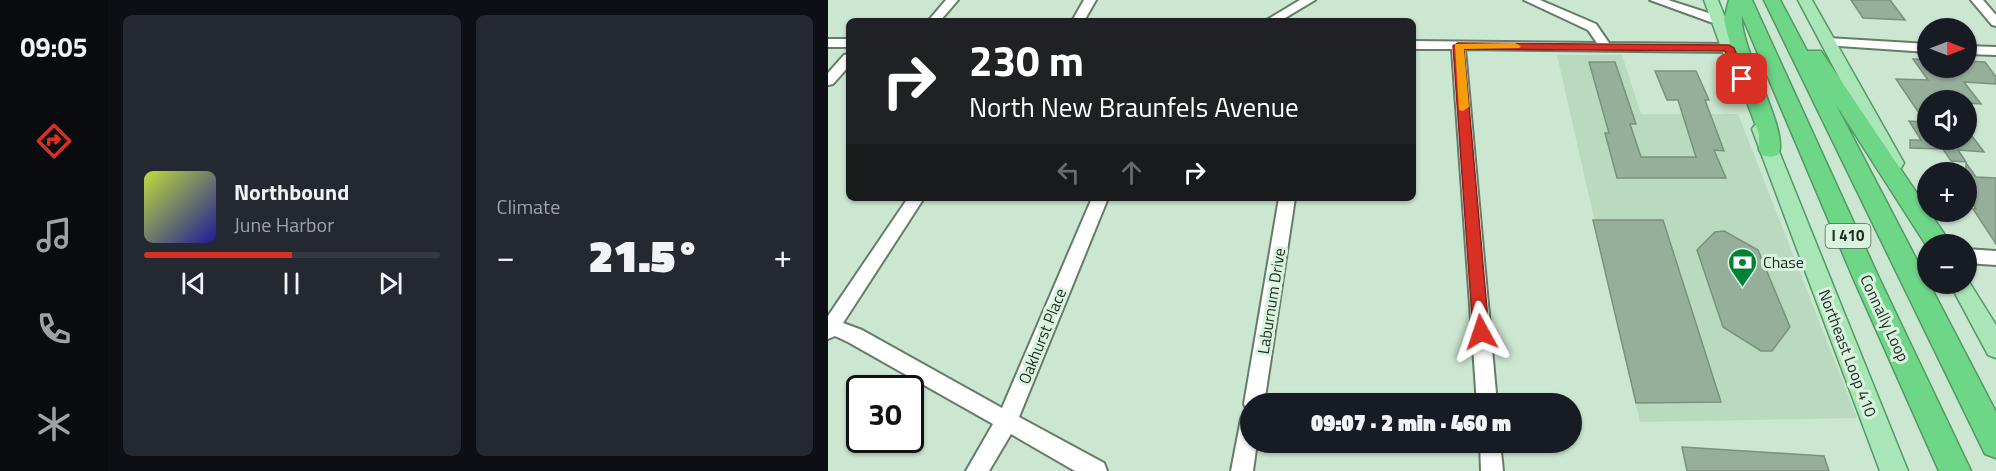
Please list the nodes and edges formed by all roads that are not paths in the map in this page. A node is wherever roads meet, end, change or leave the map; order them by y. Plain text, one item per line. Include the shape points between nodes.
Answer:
1 (952, 0) edge
2 (1090, 0) edge
3 (1309, 0) edge
4 (1530, 0) edge
5 (1656, 0) edge
6 (1711, 0) edge
7 (1737, 0) edge
8 (1744, 0) edge
9 (1772, 0) edge
10 (1778, 0) edge
11 (1804, 0) edge
12 (1977, 0) edge
13 (937, 18) edge
14 (1080, 18) edge
15 (1276, 18) edge
16 (1720, 21) junction
17 (1996, 22) edge
18 (1828, 42) junction
19 (828, 43) edge
20 (846, 43) edge
21 (1416, 45) edge
22 (1458, 46) junction
23 (1605, 47) junction
24 (1917, 47) edge
25 (1729, 48) junction
26 (1977, 50) edge
27 (1996, 51) edge
28 (846, 61) edge
29 (828, 81) edge
30 (1770, 150) junction
31 (914, 201) edge
32 (1099, 201) edge
33 (1287, 201) edge
34 (1932, 234) edge
35 (1933, 234) edge
36 (1977, 257) edge
37 (1996, 258) edge
38 (1967, 294) edge
39 (829, 327) edge
40 (1996, 347) edge
41 (1256, 393) edge
42 (1486, 393) edge
43 (1007, 421) junction
44 (1996, 443) edge
45 (1245, 453) edge
46 (1491, 453) edge
47 (977, 471) edge
48 (1096, 471) edge
49 (1242, 471) edge
50 (1492, 471) edge
51 (1894, 471) edge
52 (1955, 471) edge

1 - 13 street
2 - 14 street
3 - 15 street
4 - 23 street via 1592,27
5 - 16 street
6 - 16 main road, Northeast Loop 410
7 - 30 highway via 1733,20 1769,134
8 - 52 highway, Connally Loop / I 410
9 - 44 highway, I 410
10 - 34 highway
11 - 18 main road
12 - 17 street
16 - 25 main road, Northeast Loop 410
18 - 24 street
18 - 35 main road
19 - 20 street
21 - 22 street
22 - 23 street
22 - 42 street
23 - 25 street
25 - 30 main road, Northeast Loop 410
26 - 27 street
28 - 29 street
30 - 51 main road, Northeast Loop 410
31 - 39 street
32 - 43 street, Oakhurst Place
33 - 41 street, Laburnum Drive
36 - 37 street
38 - 40 main road
39 - 43 street via 855,336
43 - 47 street, Oakhurst Place
43 - 48 street
45 - 49 street
46 - 50 street

